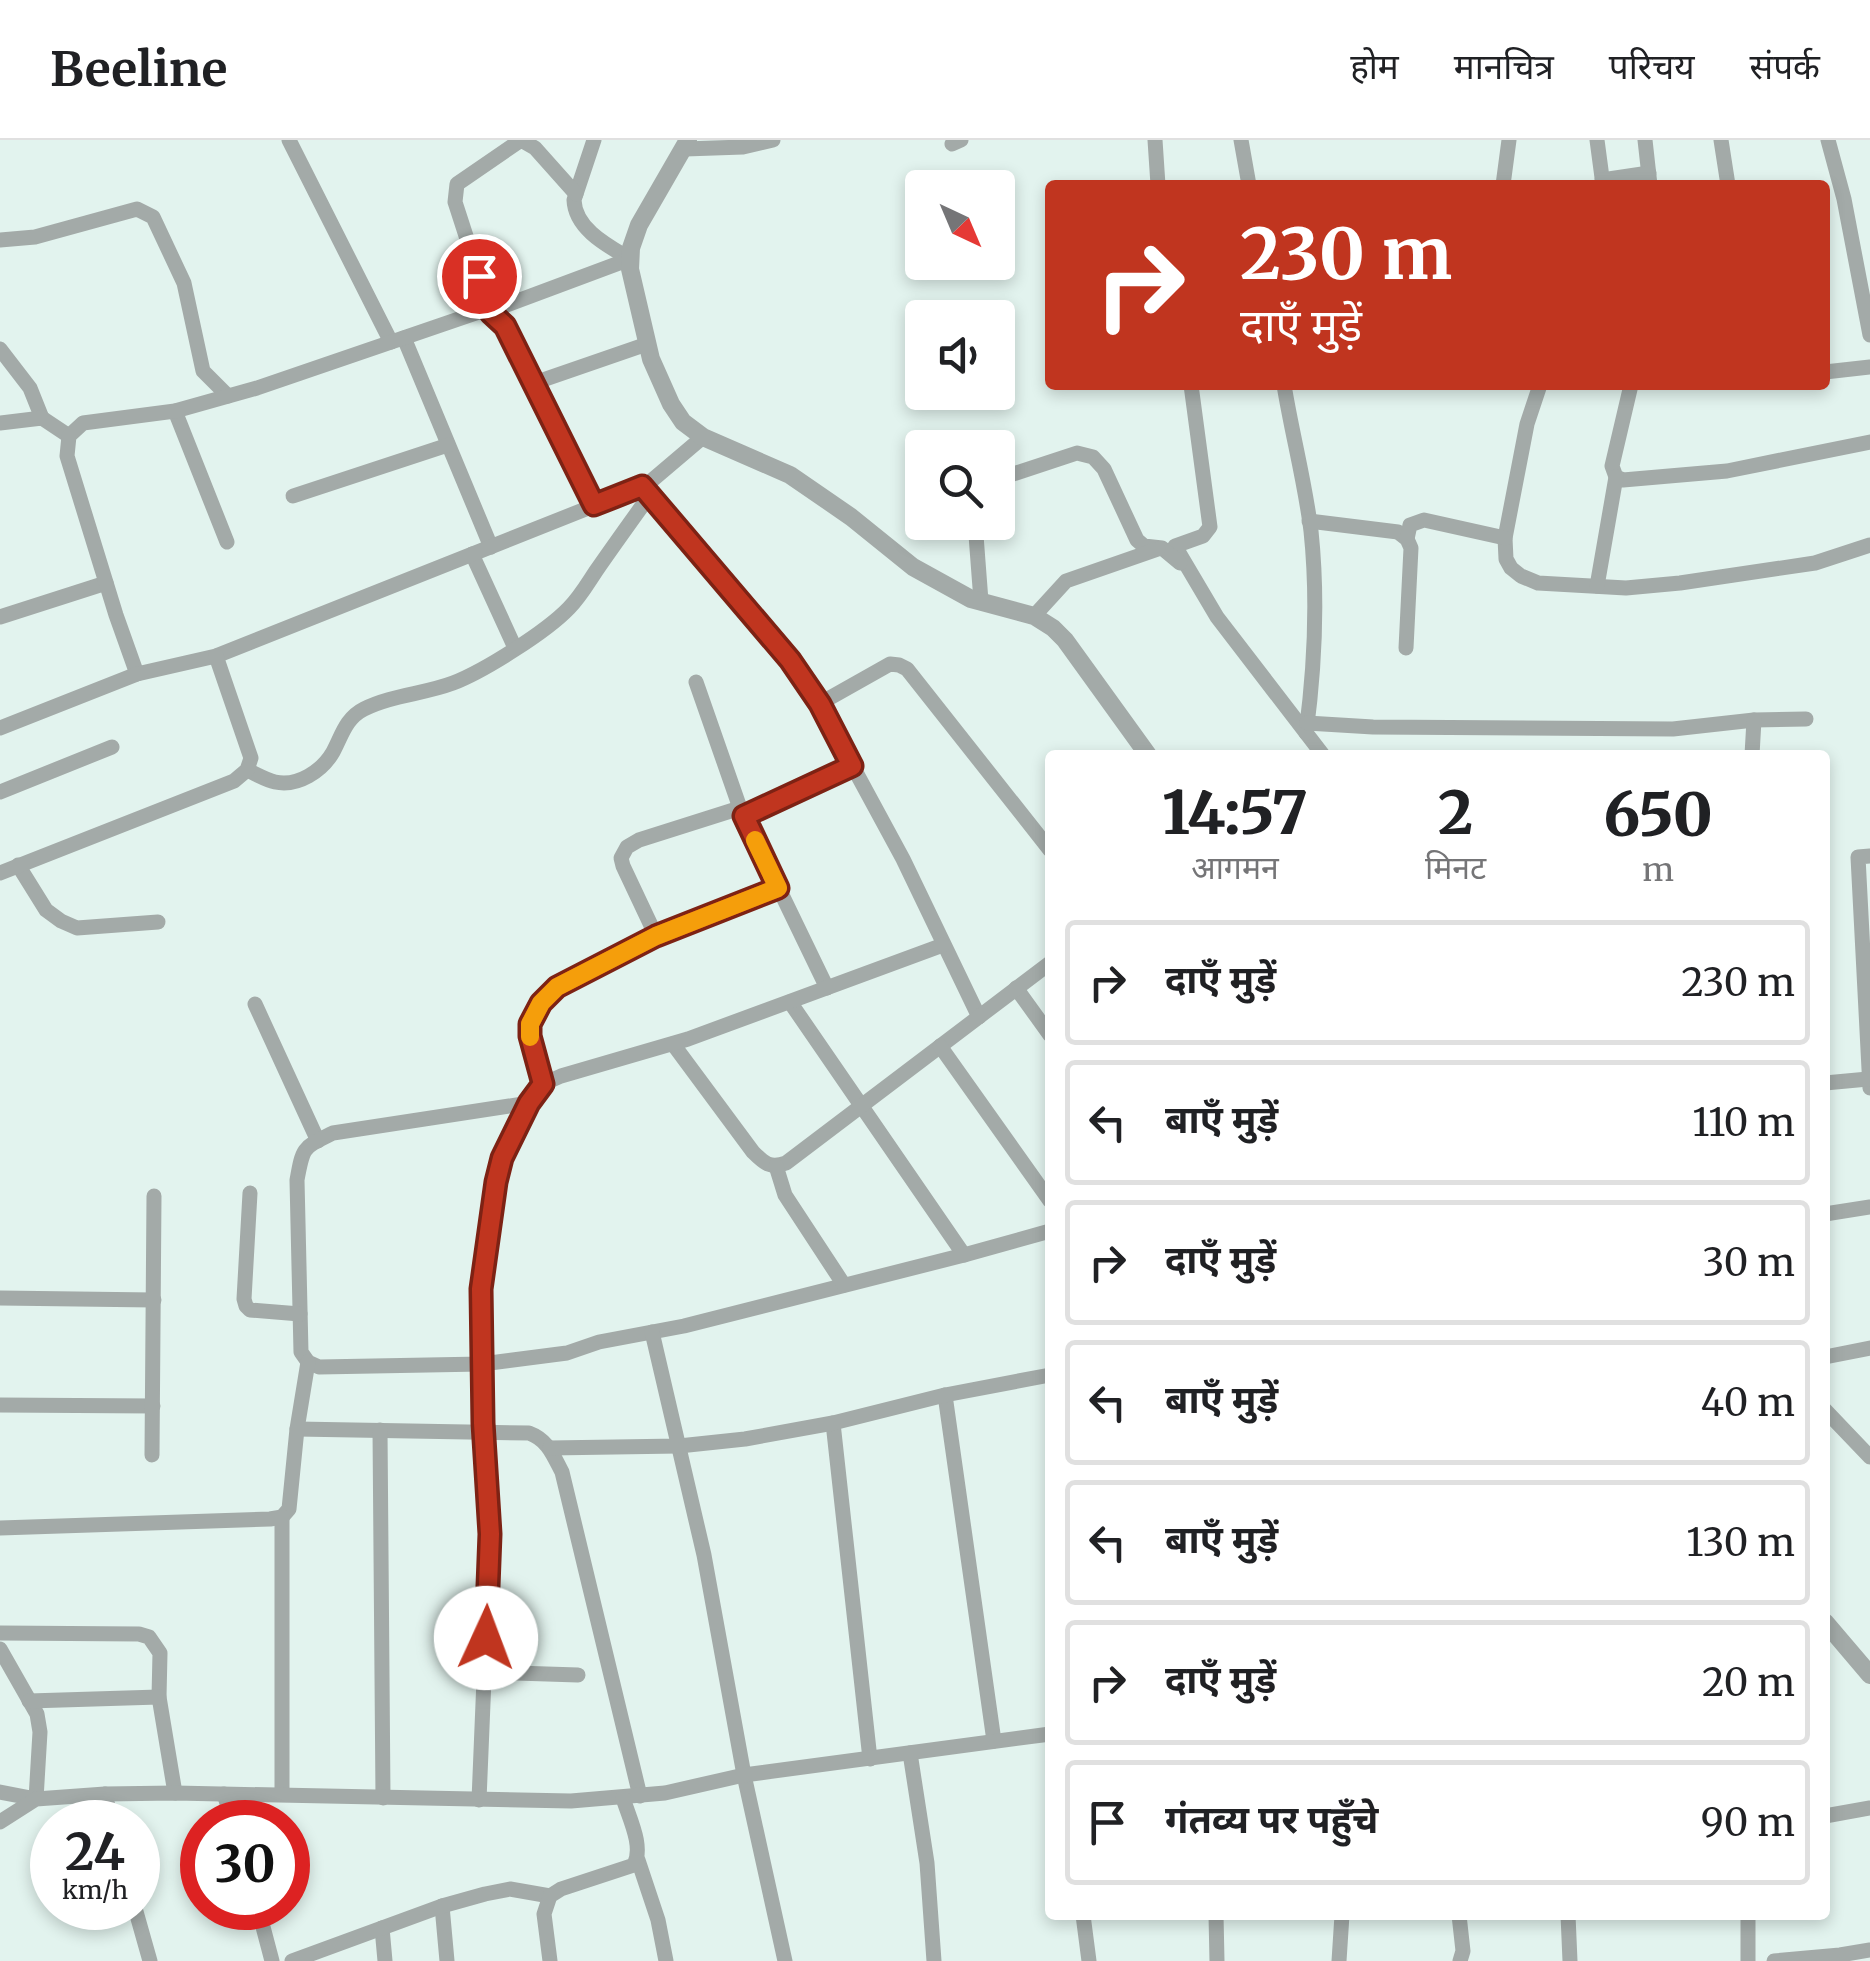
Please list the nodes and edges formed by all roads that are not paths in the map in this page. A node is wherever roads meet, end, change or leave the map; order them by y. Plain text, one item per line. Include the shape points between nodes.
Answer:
1 (289, 140) edge
2 (594, 140) edge
3 (774, 140) edge
4 (1155, 140) edge
5 (1241, 140) edge
6 (1509, 140) edge
7 (1597, 140) edge
8 (1645, 140) edge
9 (1721, 140) edge
10 (1828, 140) edge
11 (687, 144) edge
12 (1649, 179) edge
13 (1158, 180) edge
14 (1248, 180) edge
15 (1504, 180) edge
16 (1603, 180) edge
17 (1727, 180) edge
18 (576, 194) junction
19 (0, 240) edge
20 (630, 259) junction
21 (491, 313) junction
22 (1870, 334) edge
23 (398, 340) junction
24 (648, 344) junction
25 (0, 348) edge
26 (1870, 367) edge
27 (1830, 371) edge
28 (534, 383) junction
29 (1192, 390) edge
30 (1285, 390) edge
31 (1538, 390) edge
32 (1630, 390) edge
33 (228, 396) junction
34 (175, 411) junction
35 (42, 418) junction
36 (0, 423) edge
37 (69, 436) junction
38 (703, 437) junction
39 (1870, 442) edge
40 (448, 444) junction
41 (1015, 473) edge
42 (1616, 477) junction
43 (646, 490) junction
44 (293, 496) dead end
45 (594, 505) junction
46 (1309, 521) junction
47 (1505, 538) junction
48 (1407, 539) junction
49 (977, 540) edge
50 (227, 542) dead end
51 (1870, 545) edge
52 (491, 547) junction
53 (1162, 548) junction
54 (472, 554) junction
55 (1187, 569) junction
56 (106, 583) junction
57 (1597, 586) junction
58 (981, 601) junction
59 (1034, 616) junction
60 (0, 617) edge
61 (515, 648) junction
62 (1406, 648) dead end
63 (216, 656) junction
64 (137, 674) junction
65 (696, 682) dead end
66 (820, 704) junction
67 (1754, 720) junction
68 (1806, 720) dead end
69 (0, 728) edge
70 (1307, 728) junction
71 (112, 747) dead end
72 (1144, 750) edge
73 (1321, 750) edge
74 (1752, 750) edge
75 (852, 766) junction
76 (247, 770) junction
77 (0, 792) edge
78 (742, 812) junction
79 (1045, 844) edge
80 (1870, 856) edge
81 (18, 866) junction
82 (0, 872) edge
83 (778, 888) junction
84 (158, 922) dead end
85 (656, 936) junction
86 (943, 946) junction
87 (1045, 967) edge
88 (827, 988) junction
89 (1016, 988) junction
90 (790, 1002) junction
91 (255, 1004) dead end
92 (979, 1016) junction
93 (1045, 1028) edge
94 (674, 1044) junction
95 (940, 1046) junction
96 (1830, 1083) edge
97 (1869, 1083) edge
98 (543, 1084) junction
99 (529, 1103) junction
100 (862, 1105) junction
101 (318, 1141) junction
102 (776, 1166) junction
103 (250, 1193) dead end
104 (1045, 1194) edge
105 (154, 1196) dead end
106 (1870, 1207) edge
107 (1830, 1213) edge
108 (1045, 1232) edge
109 (964, 1255) junction
110 (844, 1285) junction
111 (0, 1298) edge
112 (154, 1300) junction
113 (300, 1314) junction
114 (652, 1332) junction
115 (1870, 1348) edge
116 (1830, 1356) edge
117 (308, 1362) junction
118 (482, 1364) junction
119 (1045, 1376) edge
120 (945, 1395) junction
121 (0, 1405) edge
122 (153, 1406) junction
123 (1830, 1415) edge
124 (833, 1423) junction
125 (297, 1430) junction
126 (380, 1430) junction
127 (484, 1431) junction
128 (679, 1446) junction
129 (550, 1448) junction
130 (152, 1455) dead end
131 (1870, 1457) edge
132 (282, 1517) junction
133 (0, 1528) edge
134 (1830, 1628) edge
135 (0, 1633) edge
136 (0, 1649) edge
137 (484, 1672) junction
138 (578, 1674) dead end
139 (1870, 1675) edge
140 (159, 1697) junction
141 (28, 1700) junction
142 (1045, 1735) edge
143 (994, 1741) junction
144 (910, 1753) junction
145 (870, 1759) junction
146 (744, 1775) junction
147 (0, 1792) edge
148 (176, 1793) junction
149 (105, 1794) junction
150 (224, 1794) junction
151 (282, 1794) junction
152 (640, 1796) junction
153 (383, 1798) junction
154 (623, 1798) junction
155 (36, 1799) junction
156 (106, 1800) edge
157 (226, 1800) edge
158 (480, 1800) junction
159 (1870, 1808) edge
160 (1830, 1815) edge
161 (0, 1822) edge
162 (638, 1860) junction
163 (550, 1896) junction
164 (442, 1906) junction
165 (1083, 1920) edge
166 (1216, 1920) edge
167 (1342, 1920) edge
168 (1460, 1920) edge
169 (1568, 1920) edge
170 (1748, 1920) edge
171 (382, 1928) junction
172 (141, 1930) edge
173 (264, 1930) edge
174 (1859, 1955) edge
175 (150, 1961) edge
176 (272, 1961) edge
177 (292, 1961) edge
178 (384, 1961) edge
179 (447, 1961) edge
180 (550, 1961) edge
181 (666, 1961) edge
182 (785, 1961) edge
183 (934, 1961) edge
184 (1088, 1961) edge
185 (1217, 1961) edge
186 (1339, 1961) edge
187 (1460, 1961) edge
188 (1570, 1961) edge
189 (1748, 1961) edge
190 (1774, 1961) edge

1 - 23 street
2 - 18 street
3 - 11 street via 743,147
4 - 13 street
5 - 14 street
6 - 15 street
7 - 16 street
8 - 12 street
9 - 17 street
10 - 22 street
11 - 20 street via 639,225
18 - 20 street via 574,208 588,230
18 - 21 street via 521,140 457,184 455,202
19 - 33 street via 137,210 153,217 184,282 203,371
20 - 21 street
20 - 24 street
21 - 23 street
21 - 28 street via 505,326
23 - 33 street
23 - 40 street
24 - 28 street
24 - 38 street via 670,404
25 - 35 street via 30,388
26 - 27 street
28 - 45 street
29 - 55 street via 1210,527 1176,546
30 - 46 street
31 - 47 street
32 - 42 street via 1612,466
33 - 34 street
34 - 37 street via 83,423
34 - 50 street
35 - 36 street
35 - 37 street
37 - 56 street via 67,456
38 - 43 street
38 - 58 street via 790,475 913,567
39 - 42 street via 1727,471
40 - 44 street
40 - 52 street
41 - 53 street via 1077,453 1093,457 1137,540
42 - 57 street
43 - 45 street
43 - 61 street via 571,606
43 - 66 street
45 - 52 street
46 - 48 street via 1398,532
46 - 70 street via 1315,660
47 - 48 street via 1424,520 1410,525
47 - 57 street via 1506,559 1521,576
48 - 62 street
49 - 58 street
51 - 57 street via 1814,563 1680,583
52 - 54 street
53 - 55 street
53 - 59 street via 1066,580
54 - 61 street
54 - 63 street
55 - 70 street
56 - 60 street
56 - 64 street
58 - 59 street
59 - 72 street via 1065,640
61 - 76 street via 452,683 363,709 310,776 276,782
63 - 64 street
63 - 76 street via 251,758
64 - 69 street
65 - 78 street
66 - 75 street
66 - 79 street via 899,664
67 - 68 street
67 - 70 street via 1673,729
67 - 74 street
70 - 73 street
71 - 77 street
75 - 78 street
75 - 86 street
76 - 81 street via 234,781
78 - 83 street
78 - 85 street via 627,846 620,858
80 - 97 street via 1858,858
81 - 82 street
81 - 84 street via 61,922 77,928
83 - 85 street
83 - 88 street
85 - 98 street via 557,987 541,1003 530,1036
86 - 88 street
86 - 92 street
87 - 89 street
88 - 90 street
89 - 92 street
89 - 93 street
90 - 94 street
90 - 100 street
91 - 101 street
92 - 95 street
94 - 98 street
94 - 102 street via 753,1152
95 - 100 street
95 - 104 street
96 - 97 street
98 - 99 street
99 - 101 street via 333,1133
99 - 118 street via 496,1182 481,1289
100 - 102 street
100 - 109 street
101 - 113 street via 302,1154 297,1180
102 - 110 street via 785,1195
103 - 113 street via 246,1306
105 - 112 street
106 - 107 street
108 - 109 street
109 - 110 street
110 - 114 street
111 - 112 street
112 - 122 street
113 - 117 street via 301,1352
114 - 118 street via 568,1353
114 - 128 street
115 - 116 street
117 - 118 street
117 - 125 street
118 - 127 street
119 - 120 street
120 - 124 street
120 - 143 street
121 - 122 street
122 - 130 street
123 - 131 street
124 - 128 street
124 - 145 street
125 - 126 street
125 - 132 street
126 - 127 street
126 - 153 street
127 - 129 street via 530,1433
127 - 137 street via 490,1534
128 - 129 street
128 - 146 street
129 - 152 street via 562,1472
132 - 133 street
132 - 151 street
134 - 139 street
135 - 140 street via 149,1636 160,1653
136 - 141 street
137 - 138 street
137 - 158 street
140 - 141 street
140 - 148 street
141 - 155 street via 40,1732
142 - 143 street
143 - 144 street
144 - 145 street
144 - 183 street
145 - 146 street
146 - 152 street
146 - 182 street
147 - 155 street
148 - 149 street
148 - 150 street
149 - 155 street
149 - 156 street
150 - 151 street
150 - 157 street
151 - 153 street
152 - 154 street
153 - 158 street
154 - 158 street
154 - 162 street
155 - 161 street
159 - 160 street
162 - 163 street
162 - 181 street
163 - 164 street via 510,1889
163 - 180 street via 544,1914
164 - 171 street
164 - 179 street
165 - 184 street
166 - 185 street
167 - 186 street
168 - 187 street
169 - 188 street
170 - 189 street
171 - 177 street
171 - 178 street
172 - 175 street
173 - 176 street
174 - 190 street

